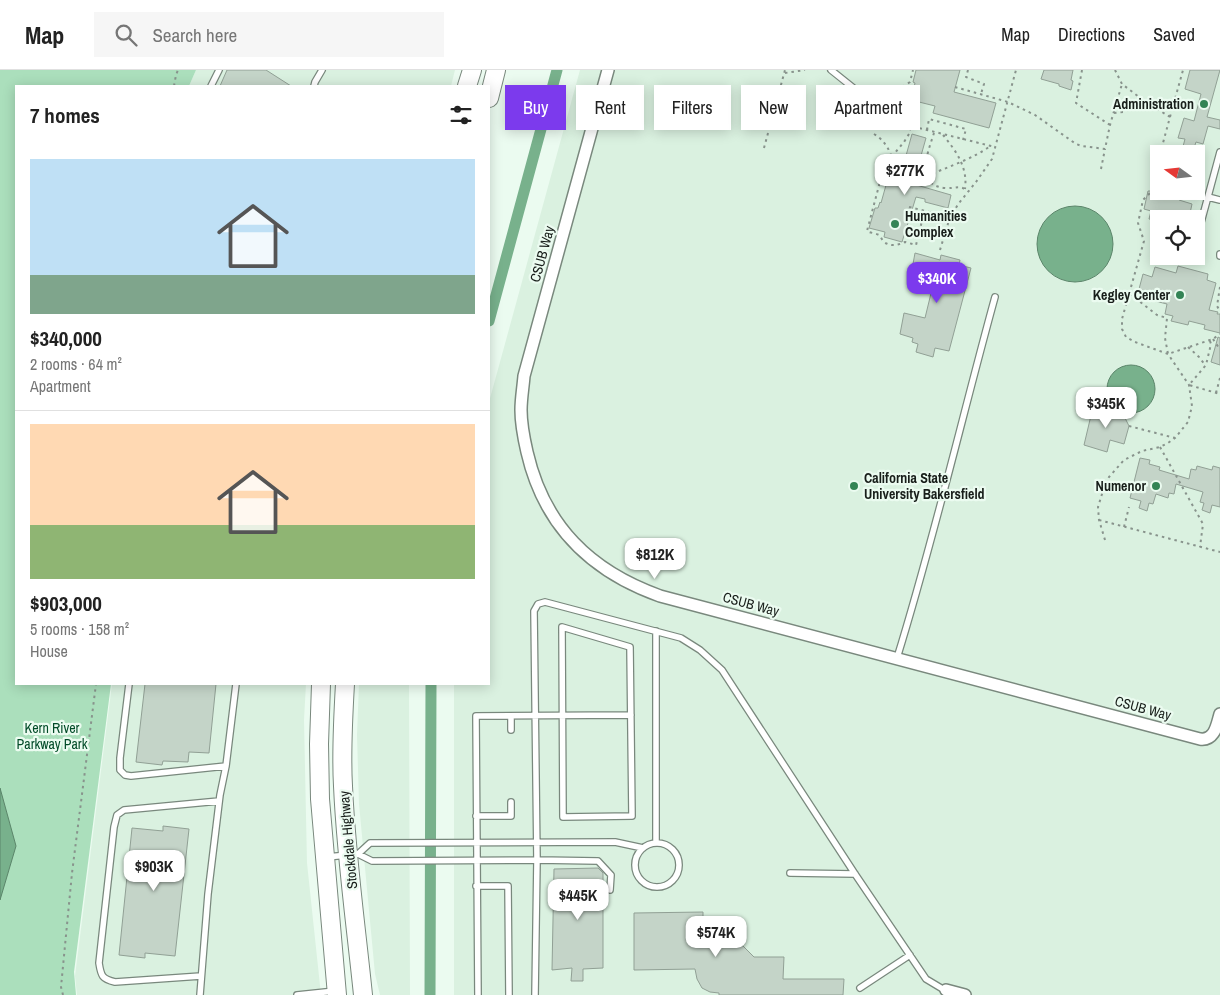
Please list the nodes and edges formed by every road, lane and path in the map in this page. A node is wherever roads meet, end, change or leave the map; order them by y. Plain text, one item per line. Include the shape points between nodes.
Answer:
1 (178, 70) edge
2 (219, 70) edge
3 (322, 70) edge
4 (472, 70) edge
5 (496, 70) edge
6 (608, 70) edge
7 (805, 70) edge
8 (831, 70) edge
9 (913, 70) edge
10 (968, 70) edge
11 (1016, 70) edge
12 (1082, 70) edge
13 (1115, 70) edge
14 (1183, 70) edge
15 (785, 72) edge
16 (1122, 84) junction
17 (174, 85) edge
18 (212, 85) edge
19 (314, 85) edge
20 (467, 85) edge
21 (850, 85) edge
22 (905, 85) edge
23 (955, 87) dead end
24 (490, 94) edge
25 (981, 94) junction
26 (1143, 100) junction
27 (1008, 102) junction
28 (1114, 113) junction
29 (1170, 117) junction
30 (1110, 124) junction
31 (920, 128) edge
32 (910, 130) edge
33 (927, 130) junction
34 (935, 132) junction
35 (874, 134) dead end
36 (941, 134) junction
37 (963, 140) junction
38 (1162, 145) edge
39 (990, 146) junction
40 (995, 147) junction
41 (764, 148) dead end
42 (1105, 149) junction
43 (1220, 152) edge
44 (889, 160) junction
45 (961, 161) junction
46 (1100, 169) dead end
47 (926, 176) junction
48 (967, 190) junction
49 (1150, 193) edge
50 (1208, 197) junction
51 (1220, 200) edge
52 (909, 207) dead end
53 (1204, 210) edge
54 (923, 217) dead end
55 (950, 217) junction
56 (940, 250) dead end
57 (1220, 287) edge
58 (1130, 293) junction
59 (995, 297) dead end
60 (1220, 311) edge
61 (1220, 334) edge
62 (1211, 340) junction
63 (1188, 347) junction
64 (1219, 348) edge
65 (1168, 354) junction
66 (1206, 365) junction
67 (1220, 378) edge
68 (1189, 384) junction
69 (1216, 393) junction
70 (1220, 394) edge
71 (1130, 426) dead end
72 (1175, 438) junction
73 (1160, 446) junction
74 (1129, 507) dead end
75 (1099, 520) junction
76 (1124, 527) junction
77 (1105, 540) dead end
78 (1200, 547) junction
79 (1220, 552) edge
80 (656, 631) junction
81 (897, 658) junction
82 (96, 685) edge
83 (129, 685) edge
84 (236, 685) edge
85 (321, 685) edge
86 (345, 685) edge
87 (1220, 714) edge
88 (511, 716) junction
89 (536, 716) junction
90 (562, 716) junction
91 (631, 716) junction
92 (511, 730) dead end
93 (226, 766) junction
94 (219, 800) junction
95 (511, 802) dead end
96 (476, 816) junction
97 (476, 842) junction
98 (537, 842) junction
99 (656, 843) junction
100 (643, 848) junction
101 (353, 854) junction
102 (325, 857) junction
103 (476, 860) junction
104 (537, 860) junction
105 (790, 874) dead end
106 (855, 874) junction
107 (476, 886) junction
108 (610, 890) dead end
109 (910, 956) junction
110 (201, 976) junction
111 (860, 988) dead end
112 (946, 992) edge
113 (336, 993) edge
114 (63, 995) edge
115 (200, 995) edge
116 (297, 995) edge
117 (363, 995) edge
118 (478, 995) edge
119 (508, 995) edge
120 (535, 995) edge
121 (965, 995) edge

1 - 17 path
2 - 18 lane
3 - 19 lane
4 - 20 main road
5 - 24 main road
6 - 81 street, CSUB Way via 524,376 521,412 525,444 539,490 562,530 581,550 614,575 640,588
7 - 15 path
8 - 21 lane
9 - 22 path via 910,82
10 - 25 path via 966,77 984,84
11 - 27 path
12 - 30 path via 1076,103
13 - 16 path
14 - 29 path
15 - 41 path
16 - 26 path
16 - 28 path
23 - 25 path
25 - 27 path
26 - 28 path via 1124,112
26 - 29 path
27 - 40 path
27 - 42 path via 1036,115 1076,144
28 - 30 path
29 - 38 path
30 - 42 path
31 - 33 path
32 - 44 path
33 - 34 path
33 - 37 path via 930,119 966,129
34 - 36 path
34 - 47 path via 926,160
35 - 44 path via 888,149
36 - 37 path
36 - 45 path
37 - 39 path
39 - 40 path
39 - 45 path
40 - 48 path via 992,159
42 - 46 path
43 - 50 lane
44 - 54 path via 882,174 867,232 879,235 887,244 905,242 916,245
45 - 47 path
45 - 48 path
47 - 48 path via 935,185 960,186
48 - 55 path
49 - 58 path via 1143,200 1138,224 1144,241
50 - 51 lane
50 - 53 lane
52 - 55 path
55 - 56 path
57 - 60 path via 1217,306
58 - 65 path via 1156,315 1167,318 1165,338
58 - 65 path via 1122,319 1126,337
59 - 81 lane
61 - 62 path
62 - 63 path
62 - 64 path
62 - 66 path
63 - 65 path
63 - 66 path
65 - 68 path
66 - 68 path
67 - 69 path
68 - 69 path
68 - 72 path via 1192,406 1188,422
69 - 70 path
71 - 72 path
72 - 73 path
73 - 75 path via 1124,460 1110,477 1102,494
73 - 78 path via 1204,524
74 - 76 path
75 - 76 path
75 - 77 path
76 - 78 path
78 - 79 path
80 - 89 lane via 545,602 538,604 534,611
80 - 99 lane
80 - 106 lane via 680,638 700,650 722,670
81 - 87 street, CSUB Way via 1205,739 1216,729
82 - 114 path via 72,873 61,987
83 - 93 lane via 120,758 120,770 125,775
84 - 93 lane
85 - 102 main road, Stockdale Highway via 319,776
86 - 101 main road, Stockdale Highway via 343,787
88 - 89 lane
88 - 92 lane
88 - 96 lane via 476,716
89 - 90 lane
89 - 98 lane
90 - 91 lane
90 - 91 lane via 562,627 630,647
90 - 91 lane via 563,817 632,816
93 - 94 lane
94 - 110 lane
94 - 110 lane via 124,810 117,815 99,963 100,974 115,982
95 - 96 lane via 510,816
96 - 97 lane
97 - 98 lane
97 - 101 lane via 370,843
97 - 103 lane
98 - 100 lane via 615,842
98 - 104 lane
99 - 100 lane
99 - 100 lane via 670,847 678,859 677,873 668,884 654,887 641,880 635,860
101 - 102 lane
101 - 103 lane via 372,861
101 - 117 main road, Stockdale Highway
102 - 113 main road, Stockdale Highway
103 - 104 lane
103 - 107 lane
104 - 108 lane via 598,861 611,875
104 - 120 lane
105 - 106 lane
106 - 109 lane
107 - 118 lane
107 - 119 lane via 508,886
109 - 111 lane
109 - 112 lane via 926,979
110 - 115 lane
112 - 121 street
113 - 116 lane

